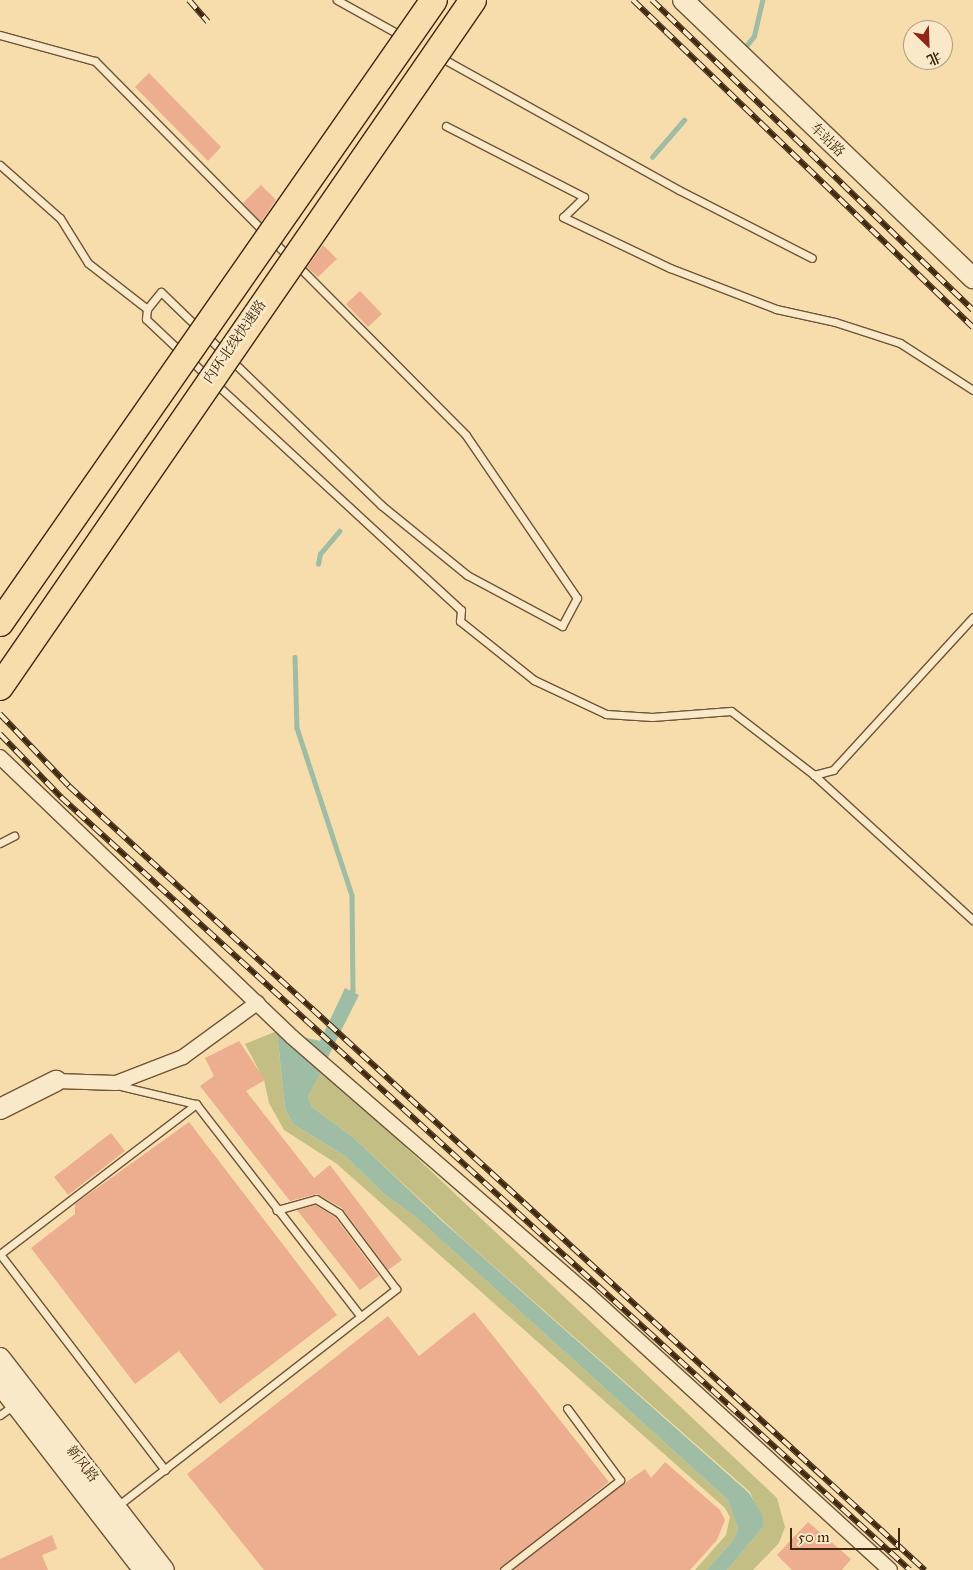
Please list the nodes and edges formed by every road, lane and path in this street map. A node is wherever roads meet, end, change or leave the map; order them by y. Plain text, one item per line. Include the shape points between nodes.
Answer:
1 (337, 0) edge
2 (434, 0) edge
3 (473, 0) edge
4 (683, 0) edge
5 (0, 35) edge
6 (414, 43) dead end
7 (431, 52) dead end
8 (446, 126) dead end
9 (0, 165) edge
10 (812, 258) dead end
11 (973, 278) edge
12 (147, 309) junction
13 (973, 390) edge
14 (973, 617) edge
15 (0, 623) edge
16 (0, 686) edge
17 (0, 757) edge
18 (814, 775) junction
19 (14, 836) dead end
20 (0, 843) edge
21 (973, 920) edge
22 (257, 1003) junction
23 (56, 1080) junction
24 (106, 1083) junction
25 (0, 1103) edge
26 (196, 1104) junction
27 (0, 1109) edge
28 (277, 1210) junction
29 (360, 1317) junction
30 (0, 1358) edge
31 (0, 1384) edge
32 (567, 1408) dead end
33 (8, 1410) edge
34 (164, 1470) junction
35 (116, 1508) junction
36 (144, 1570) edge
37 (164, 1570) edge
38 (504, 1570) edge
39 (890, 1570) edge

1 - 6 lane
2 - 15 highway, bridge
3 - 16 highway, 内环北线快速路, bridge
4 - 11 main road, 车站路
5 - 12 lane via 94,60 466,435 577,598 562,626 467,575 381,505 161,292
7 - 10 lane via 679,190
8 - 13 lane via 584,197 563,217 670,268 776,309 835,322 900,343
9 - 12 lane via 60,218 88,263
12 - 18 lane via 146,320 461,610 460,621 534,680 606,714 652,717 731,711
14 - 18 lane via 833,770
17 - 22 street
18 - 21 lane
19 - 20 lane
22 - 24 street via 183,1057 116,1083
22 - 39 street via 590,1296
23 - 24 street
23 - 25 main road
23 - 27 main road
24 - 26 lane
26 - 28 lane
26 - 34 lane via 0,1254
28 - 29 lane
28 - 29 lane via 316,1199 339,1213 396,1289
29 - 34 lane
30 - 35 main road, 新风路
31 - 33 main road, 新风路
32 - 38 lane via 620,1480
33 - 36 main road, 新风路
34 - 35 lane
35 - 37 main road, 新风路

